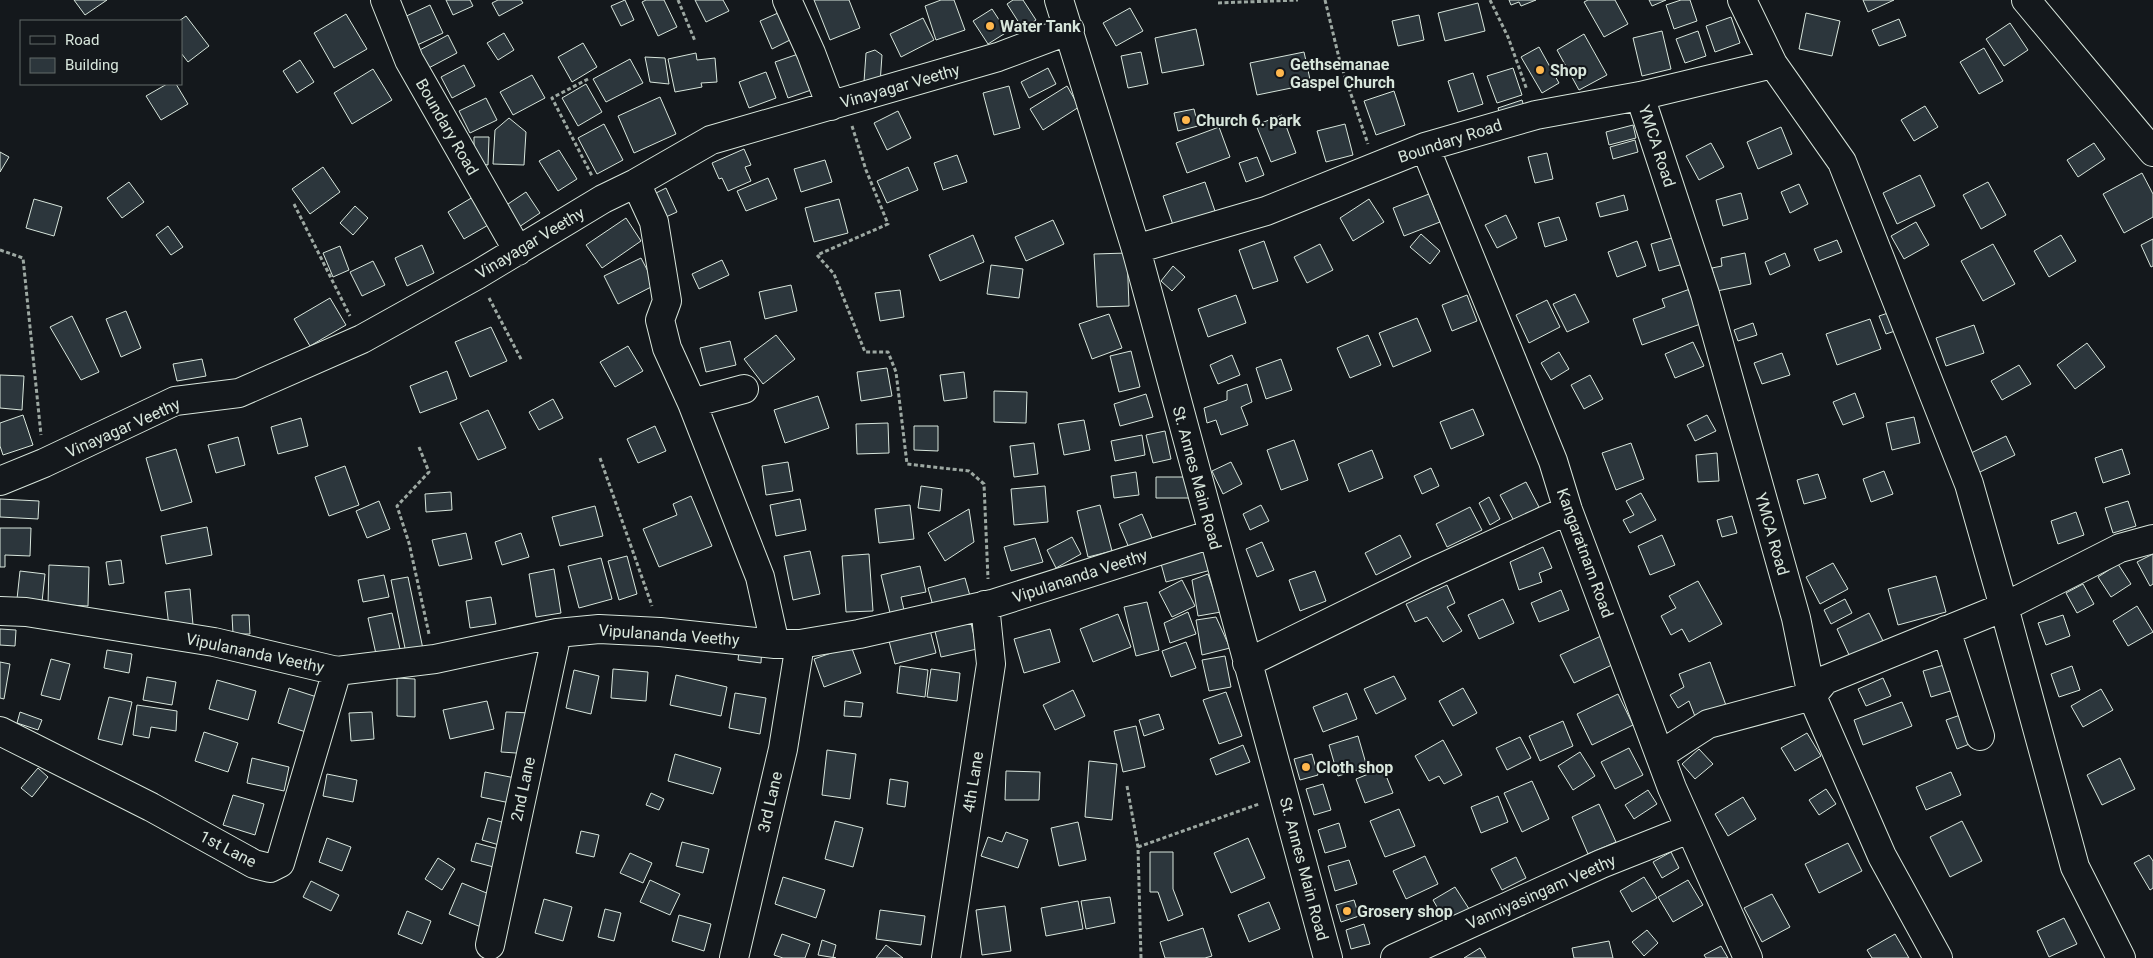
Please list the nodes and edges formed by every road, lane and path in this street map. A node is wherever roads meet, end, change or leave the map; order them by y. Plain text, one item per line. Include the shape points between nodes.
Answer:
1 (385, 0) edge
2 (678, 0) edge
3 (788, 0) edge
4 (1059, 0) edge
5 (1298, 0) edge
6 (1325, 0) edge
7 (1490, 0) edge
8 (1742, 0) edge
9 (2026, 0) edge
10 (1218, 3) dead end
11 (1070, 30) junction
12 (696, 41) dead end
13 (1773, 64) junction
14 (588, 79) dead end
15 (1640, 96) junction
16 (838, 104) junction
17 (1536, 115) junction
18 (1424, 147) junction
19 (2153, 152) edge
20 (1376, 166) junction
21 (636, 183) junction
22 (603, 199) junction
23 (294, 204) dead end
24 (1136, 249) junction
25 (0, 250) edge
26 (518, 251) junction
27 (477, 276) junction
28 (362, 339) junction
29 (522, 361) dead end
30 (744, 389) dead end
31 (692, 402) junction
32 (419, 447) dead end
33 (600, 458) dead end
34 (44, 464) junction
35 (0, 481) edge
36 (1568, 510) junction
37 (1212, 534) junction
38 (2153, 539) edge
39 (989, 605) junction
40 (2004, 607) junction
41 (0, 611) edge
42 (1946, 630) junction
43 (660, 632) junction
44 (557, 633) junction
45 (788, 644) junction
46 (435, 659) junction
47 (1247, 664) junction
48 (337, 671) junction
49 (1812, 696) junction
50 (0, 731) edge
51 (1980, 736) dead end
52 (1660, 755) junction
53 (1128, 786) dead end
54 (1284, 796) junction
55 (1689, 829) junction
56 (1138, 847) junction
57 (490, 945) dead end
58 (734, 958) edge
59 (946, 958) edge
60 (1141, 958) edge
61 (1328, 958) edge
62 (1395, 958) edge
63 (1748, 958) edge
64 (1938, 958) edge
65 (2121, 958) edge

1 - 26 street, Boundary Road via 409,60
2 - 12 path
3 - 16 street
4 - 11 street, St. Annes Main Road
5 - 10 path
6 - 20 path via 1340,62
7 - 17 path via 1508,38
8 - 13 street
9 - 19 street
11 - 16 street, Vinayagar Veethy via 998,57
11 - 24 street, St. Annes Main Road
13 - 15 street, Boundary Road
13 - 40 street via 1842,162 1969,484
14 - 22 path via 552,98
15 - 17 street, Boundary Road
15 - 49 street, YMCA Road via 1706,294 1796,618
16 - 21 street, Vinayagar Veethy via 711,140
16 - 39 path via 888,224 817,255 834,274 865,352 888,352 896,372 907,464 969,471 984,484
17 - 18 street, Boundary Road
18 - 20 street, Boundary Road
18 - 36 street, Kangaratnam Road via 1553,460
20 - 24 street, Boundary Road via 1266,211
21 - 22 street, Vinayagar Veethy
21 - 31 street via 654,222 667,301 660,320 666,348
22 - 26 street, Vinayagar Veethy
23 - 28 path
24 - 37 street, St. Annes Main Road
25 - 34 path via 23,258
26 - 27 street, Vinayagar Veethy
27 - 28 street, Vinayagar Veethy
27 - 29 path
28 - 34 street, Vinayagar Veethy via 239,393 175,401
30 - 31 street
31 - 45 street
32 - 46 path via 429,472 397,506
33 - 43 path
34 - 35 street, Vinayagar Veethy
36 - 47 street via 1428,574
36 - 52 street, Kangaratnam Road
37 - 39 street, Vipulananda Veethy
37 - 47 street, St. Annes Main Road
38 - 40 street via 2120,548
39 - 45 street, Vipulananda Veethy via 859,634
39 - 59 street, 4th Lane via 991,664
40 - 42 street
40 - 65 street via 2075,868
41 - 48 street, Vipulananda Veethy via 26,612 214,642
42 - 49 street via 1826,680
42 - 51 street
43 - 44 street, Vipulananda Veethy via 599,629
43 - 45 street, Vipulananda Veethy
44 - 46 street, Vipulananda Veethy
44 - 57 street, 2nd Lane
45 - 58 street, 3rd Lane via 783,749
46 - 48 street, Vipulananda Veethy
47 - 54 street, St. Annes Main Road
48 - 50 street, 1st Lane via 280,863 270,868 254,864 151,807
49 - 52 street via 1708,724
49 - 64 street, YMCA Road via 1882,856
52 - 55 street, Kangaratnam Road
53 - 56 path
54 - 56 path
54 - 61 street, St. Annes Main Road
55 - 62 street, Vanniyasingam Veethy via 1601,864
55 - 63 street, Kangaratnam Road
56 - 60 path

